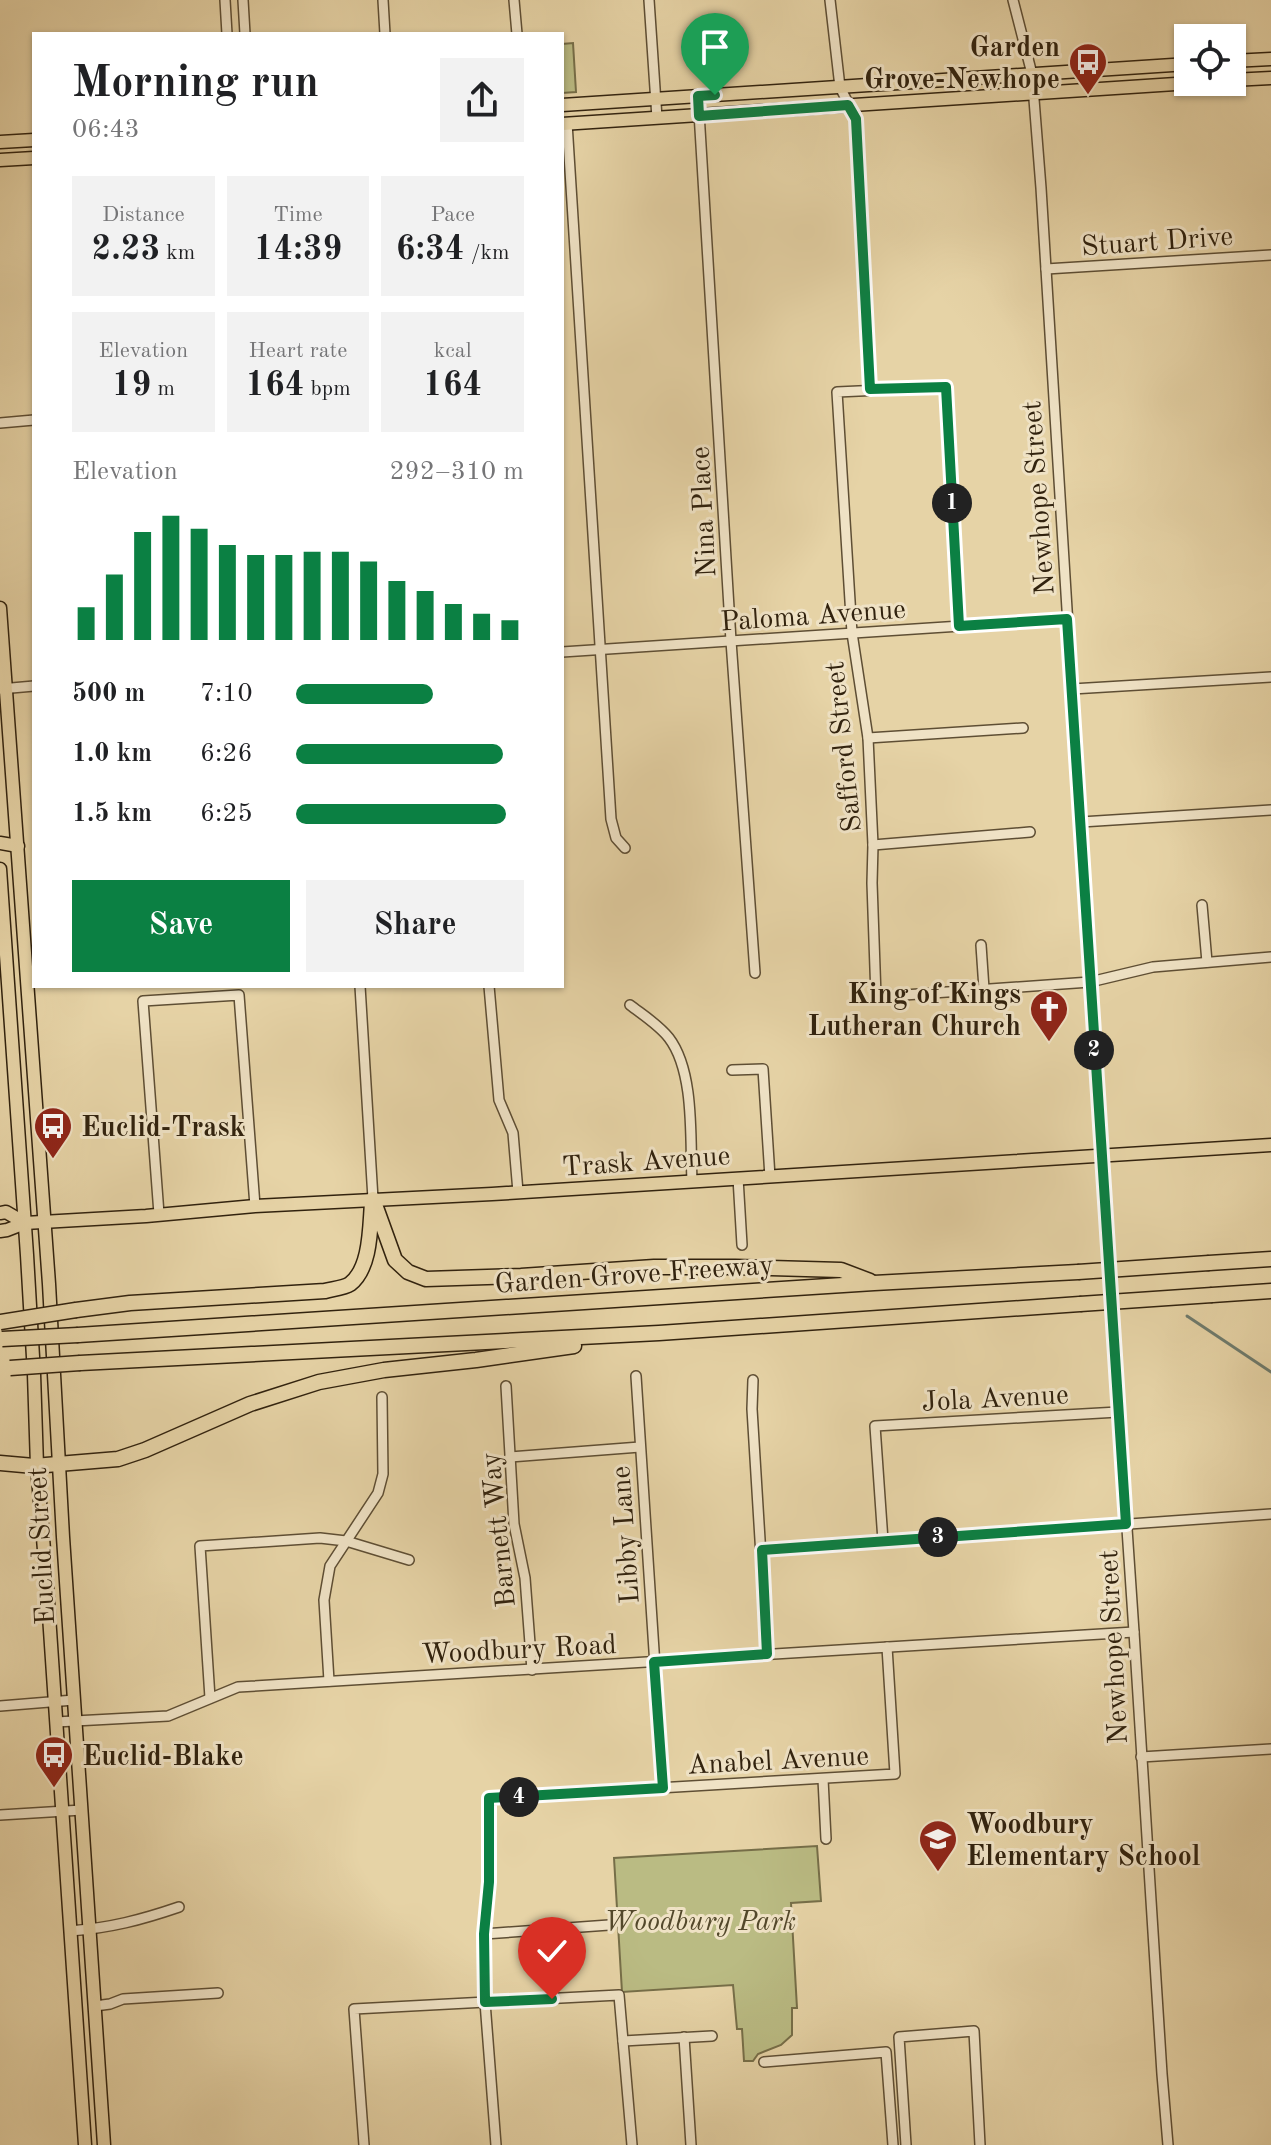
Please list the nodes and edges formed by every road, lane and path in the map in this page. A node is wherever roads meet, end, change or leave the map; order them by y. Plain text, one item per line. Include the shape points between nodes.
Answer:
1 (225, 0) edge
2 (243, 0) edge
3 (383, 0) edge
4 (514, 0) edge
5 (649, 0) edge
6 (830, 0) edge
7 (1013, 0) edge
8 (227, 32) edge
9 (245, 32) edge
10 (385, 32) edge
11 (517, 32) edge
12 (1271, 59) edge
13 (1246, 60) edge
14 (1174, 65) edge
15 (1032, 74) junction
16 (1271, 78) edge
17 (1246, 79) edge
18 (1174, 84) edge
19 (840, 87) junction
20 (1034, 93) junction
21 (698, 96) junction
22 (656, 99) junction
23 (564, 105) edge
24 (848, 105) junction
25 (699, 116) junction
26 (657, 118) junction
27 (565, 124) edge
28 (32, 140) edge
29 (0, 142) edge
30 (32, 158) edge
31 (0, 160) edge
32 (1271, 255) edge
33 (1046, 269) junction
34 (870, 389) junction
35 (32, 420) edge
36 (0, 423) edge
37 (0, 608) edge
38 (1067, 619) junction
39 (959, 626) junction
40 (852, 633) junction
41 (731, 641) junction
42 (600, 649) junction
43 (564, 652) edge
44 (1271, 677) edge
45 (32, 686) edge
46 (3, 688) edge
47 (1072, 689) junction
48 (1023, 728) dead end
49 (868, 738) junction
50 (1271, 810) edge
51 (1081, 822) junction
52 (1030, 832) dead end
53 (0, 843) edge
54 (873, 845) junction
55 (18, 846) junction
56 (625, 848) dead end
57 (0, 862) edge
58 (19, 862) junction
59 (0, 869) edge
60 (1202, 905) dead end
61 (981, 945) dead end
62 (1271, 957) edge
63 (1207, 962) junction
64 (755, 973) dead end
65 (1090, 982) junction
66 (360, 988) edge
67 (489, 988) edge
68 (984, 989) junction
69 (630, 1005) dead end
70 (732, 1070) dead end
71 (1271, 1145) edge
72 (1102, 1155) junction
73 (770, 1177) junction
74 (738, 1178) junction
75 (692, 1181) junction
76 (518, 1192) junction
77 (373, 1199) junction
78 (255, 1206) junction
79 (0, 1213) edge
80 (159, 1214) junction
81 (45, 1221) junction
82 (25, 1223) junction
83 (0, 1231) edge
84 (742, 1245) dead end
85 (1271, 1259) edge
86 (874, 1283) junction
87 (1271, 1291) edge
88 (0, 1322) edge
89 (659, 1333) junction
90 (1, 1339) edge
91 (5, 1368) edge
92 (636, 1376) dead end
93 (753, 1380) dead end
94 (506, 1386) dead end
95 (382, 1397) dead end
96 (1118, 1412) junction
97 (640, 1447) junction
98 (510, 1457) junction
99 (0, 1463) edge
100 (59, 1465) junction
101 (37, 1466) junction
102 (1271, 1514) edge
103 (1126, 1524) junction
104 (346, 1541) junction
105 (883, 1541) junction
106 (762, 1550) junction
107 (409, 1560) dead end
108 (66, 1585) junction
109 (47, 1586) junction
110 (1134, 1632) junction
111 (887, 1647) junction
112 (767, 1654) junction
113 (654, 1662) junction
114 (532, 1670) junction
115 (329, 1681) junction
116 (210, 1698) junction
117 (74, 1700) junction
118 (55, 1701) junction
119 (0, 1706) edge
120 (76, 1720) junction
121 (56, 1722) junction
122 (1271, 1749) edge
123 (1141, 1757) junction
124 (823, 1779) junction
125 (663, 1788) junction
126 (82, 1810) junction
127 (62, 1811) junction
128 (0, 1815) edge
129 (826, 1839) dead end
130 (179, 1907) dead end
131 (609, 1925) dead end
132 (89, 1929) junction
133 (70, 1931) junction
134 (484, 1934) junction
135 (218, 1993) dead end
136 (485, 2002) junction
137 (95, 2006) junction
138 (712, 2036) dead end
139 (684, 2037) junction
140 (623, 2041) junction
141 (764, 2062) dead end
142 (85, 2145) edge
143 (104, 2145) edge
144 (364, 2145) edge
145 (496, 2145) edge
146 (632, 2145) edge
147 (691, 2145) edge
148 (893, 2145) edge
149 (906, 2145) edge
150 (980, 2145) edge
151 (1168, 2145) edge

1 - 8 street
2 - 9 street
3 - 10 street
4 - 11 street
5 - 22 street
6 - 19 street
7 - 15 street, Newhope Street
12 - 13 main road
14 - 15 main road
15 - 19 main road
15 - 20 street, Newhope Street
16 - 17 main road
18 - 20 main road
19 - 21 main road
19 - 24 street
20 - 24 main road
20 - 33 street, Newhope Street
21 - 22 main road
21 - 25 street, Nina Place
22 - 23 main road
22 - 26 street
24 - 25 main road
24 - 34 street via 856,119
25 - 26 main road
25 - 41 street, Nina Place
26 - 27 main road
27 - 42 street
28 - 29 main road
30 - 31 main road
32 - 33 street, Stuart Drive
33 - 38 street, Newhope Street
34 - 39 street via 946,387
34 - 40 street, Safford Street via 837,392
35 - 36 street
37 - 46 main road, Euclid Street
38 - 39 street, Paloma Avenue
38 - 47 street, Newhope Street
39 - 40 street, Paloma Avenue
40 - 41 street, Paloma Avenue
40 - 49 street, Safford Street
41 - 42 street, Paloma Avenue
41 - 64 street, Nina Place
42 - 43 street, Paloma Avenue
42 - 56 street via 611,819
44 - 47 street
45 - 46 street
46 - 55 main road, Euclid Street
47 - 51 street, Newhope Street
48 - 49 street
49 - 54 street, Safford Street
50 - 51 street
51 - 65 street, Newhope Street
52 - 54 street
53 - 55 main road
54 - 68 street, Safford Street via 876,997
55 - 58 main road, Euclid Street
57 - 58 main road
58 - 81 main road, Euclid Street
59 - 82 main road, Euclid Street
60 - 63 street
61 - 68 street
62 - 63 street
63 - 65 street via 1153,967
65 - 68 street
65 - 72 street, Newhope Street
66 - 77 street
67 - 76 street via 499,1100 513,1133
69 - 75 street via 670,1039 682,1065
70 - 73 street via 763,1069
71 - 72 main road, Trask Avenue
72 - 73 main road, Trask Avenue
72 - 96 street, Newhope Street
73 - 74 main road, Trask Avenue
74 - 75 main road, Trask Avenue
74 - 84 street
75 - 76 main road, Trask Avenue
76 - 77 main road, Trask Avenue
77 - 78 main road, Trask Avenue
77 - 86 highway via 395,1260 426,1279 722,1267 841,1270
77 - 88 highway, bridge via 368,1253 350,1284 325,1291 130,1303
78 - 80 main road, Trask Avenue
78 - 80 street via 239,995 143,1001
79 - 82 main road, Trask Avenue
80 - 81 main road, Trask Avenue
81 - 82 main road, Trask Avenue
81 - 100 main road, Euclid Street
82 - 83 main road, Trask Avenue
82 - 101 main road, Euclid Street
85 - 86 highway, Garden Grove Freeway, bridge
86 - 90 highway, Garden Grove Freeway, bridge
87 - 89 highway, Garden Grove Freeway, bridge
89 - 91 highway, Garden Grove Freeway, bridge
89 - 100 highway via 333,1379 261,1400 127,1457
92 - 97 street, Libby Lane
93 - 106 street
94 - 98 street, Barnett Way
95 - 104 street via 383,1474 378,1493
96 - 103 street, Newhope Street
96 - 105 street, Jola Avenue via 875,1426
97 - 98 street
97 - 113 street, Libby Lane
98 - 114 street, Barnett Way
99 - 101 highway
100 - 101 highway
100 - 108 main road, Euclid Street
101 - 109 main road, Euclid Street
102 - 103 street
103 - 105 street
103 - 110 street, Newhope Street
104 - 107 street
104 - 115 street via 330,1566 324,1600
104 - 116 street via 200,1546
105 - 106 street
106 - 112 street
108 - 109 main road
108 - 117 main road, Euclid Street
109 - 118 main road, Euclid Street
110 - 111 street, Woodbury Road
110 - 123 street, Newhope Street
111 - 112 street, Woodbury Road
111 - 124 street, Anabel Avenue via 895,1774
112 - 113 street, Woodbury Road
113 - 114 street, Woodbury Road
113 - 125 street, Libby Lane
114 - 115 street, Woodbury Road
115 - 116 street, Woodbury Road via 238,1687
116 - 120 street, Woodbury Road via 168,1716
117 - 118 street
117 - 120 main road, Euclid Street
118 - 119 street
118 - 121 main road, Euclid Street
120 - 121 street, Woodbury Road
120 - 126 main road, Euclid Street
121 - 127 main road, Euclid Street
122 - 123 street
123 - 151 street, Newhope Street
124 - 125 street, Anabel Avenue
124 - 129 street
125 - 134 street, Anabel Avenue via 489,1798
126 - 127 street
126 - 132 main road, Euclid Street
127 - 128 street
127 - 133 main road, Euclid Street
130 - 132 street
131 - 134 street
132 - 133 street
132 - 137 main road, Euclid Street
133 - 142 main road, Euclid Street
134 - 136 street
135 - 137 street via 123,1999
136 - 140 street via 619,1995
136 - 144 street via 354,2009
136 - 145 street
137 - 143 main road, Euclid Street
138 - 139 street
139 - 140 street
139 - 147 street
140 - 146 street
141 - 148 street via 886,2052
149 - 150 street via 899,2037 974,2031

